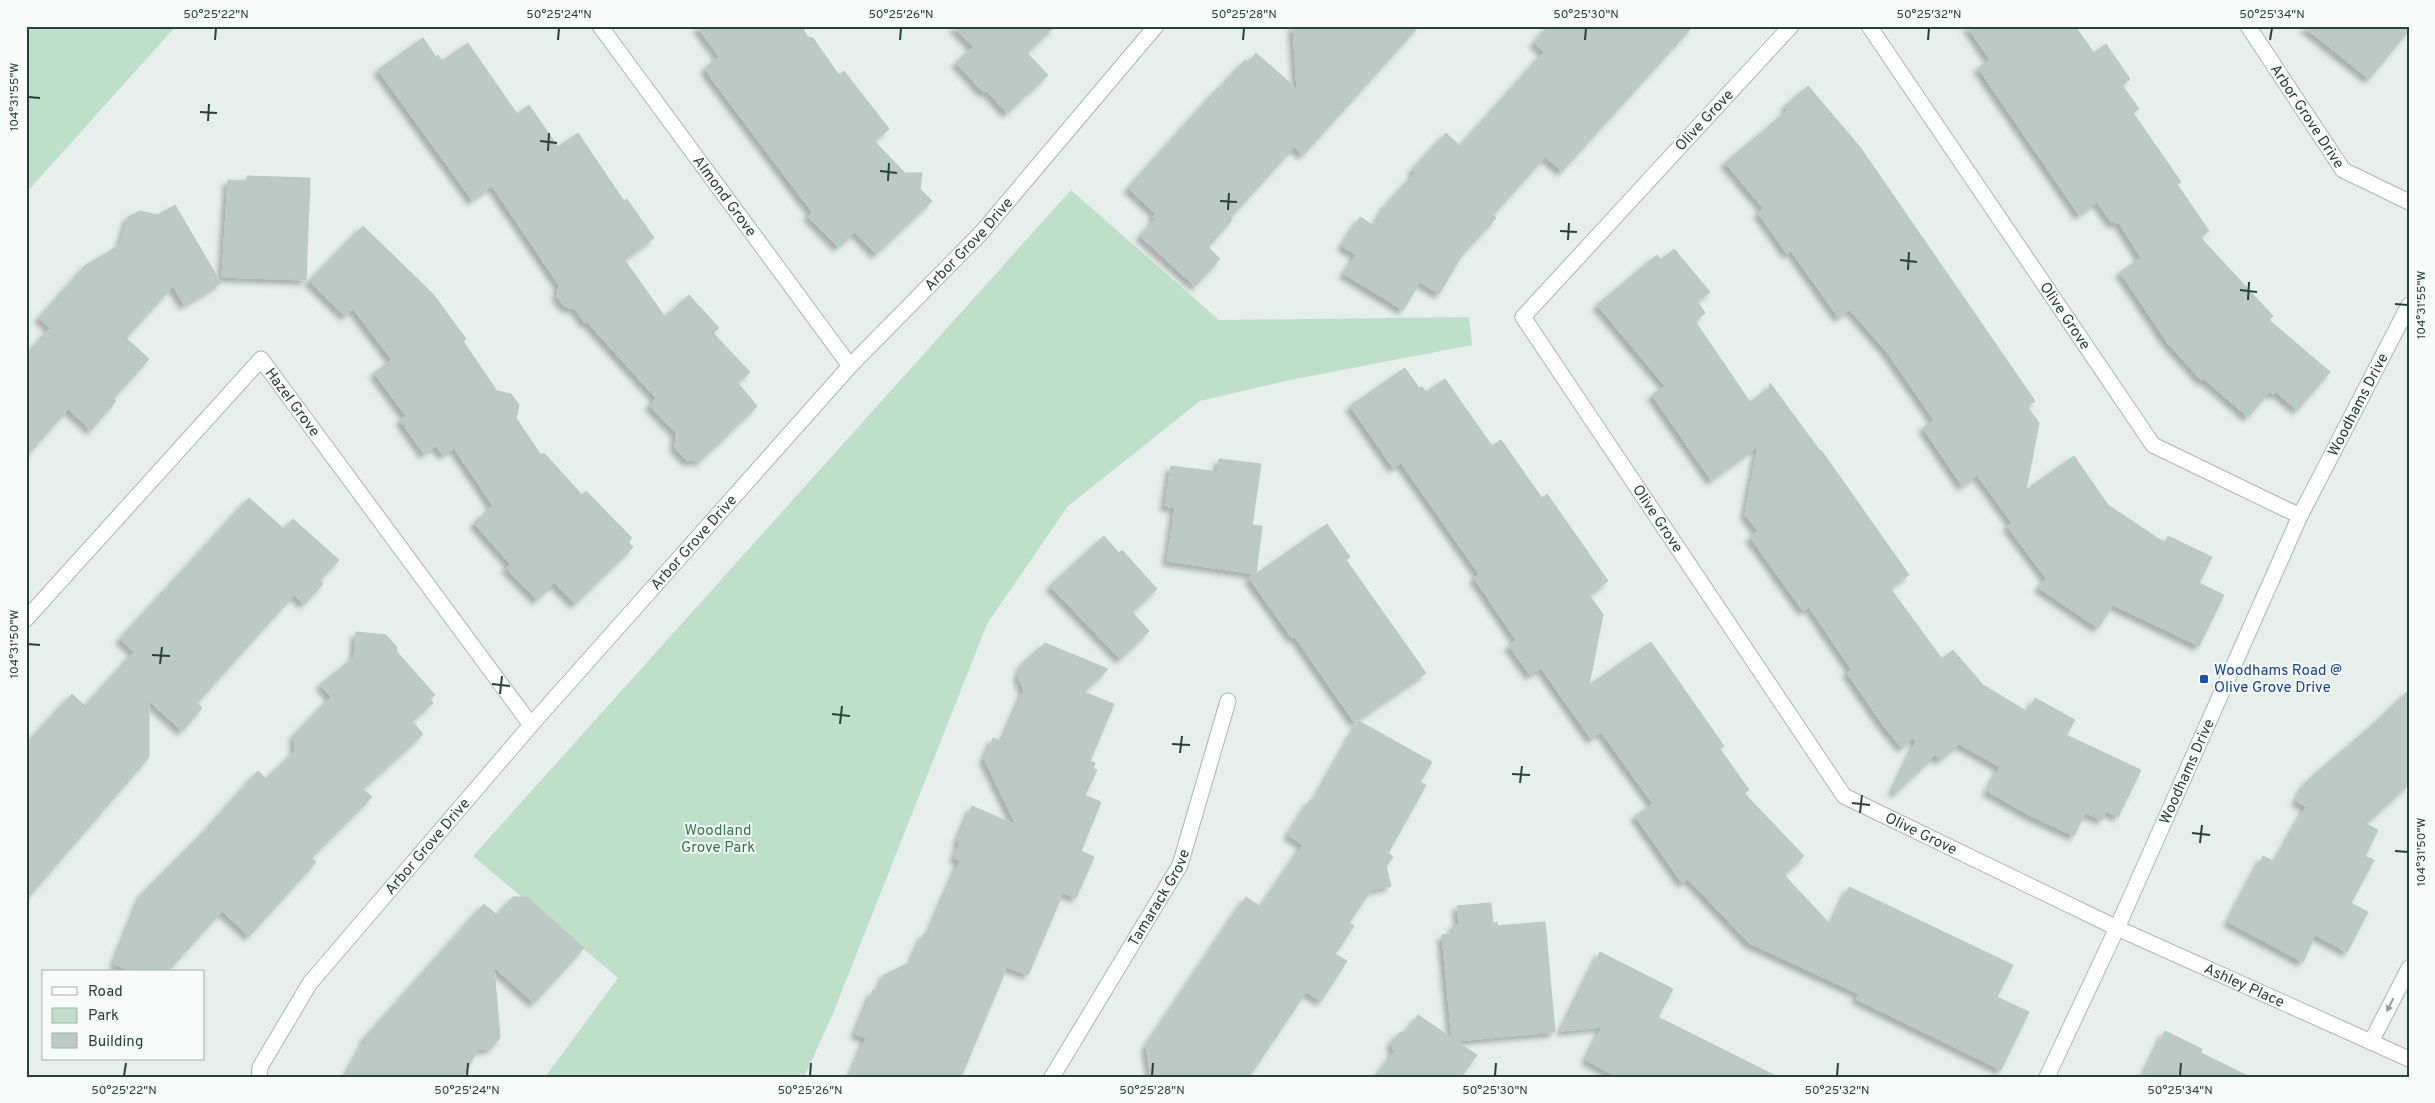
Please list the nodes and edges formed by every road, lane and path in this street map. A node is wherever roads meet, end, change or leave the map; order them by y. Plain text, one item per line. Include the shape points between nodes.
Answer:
1 (600, 26) edge
2 (1791, 26) edge
3 (1869, 26) edge
4 (2248, 26) edge
5 (1153, 27) edge
6 (2409, 202) edge
7 (2409, 305) edge
8 (850, 366) junction
9 (2300, 516) junction
10 (26, 619) edge
11 (1228, 701) dead end
12 (531, 726) junction
13 (2117, 928) junction
14 (2409, 968) edge
15 (2371, 1042) junction
16 (2409, 1059) edge
17 (259, 1077) edge
18 (1052, 1077) edge
19 (2048, 1077) edge

1 - 8 street, Almond Grove
2 - 13 street, Olive Grove via 1523,317 1844,796
3 - 9 street, Olive Grove via 2153,445
4 - 6 street, Arbor Grove Drive via 2343,170
5 - 8 street, Arbor Grove Drive via 982,232
7 - 9 street, Woodhams Drive
8 - 12 street, Arbor Grove Drive
9 - 13 street, Woodhams Drive
10 - 12 street, Hazel Grove via 261,360
11 - 18 street, Tamarack Grove via 1180,864
12 - 17 street, Arbor Grove Drive via 310,983 260,1067
13 - 15 street, Ashley Place
13 - 19 street, Woodhams Drive
14 -> 15 street
15 - 16 street, Ashley Place

